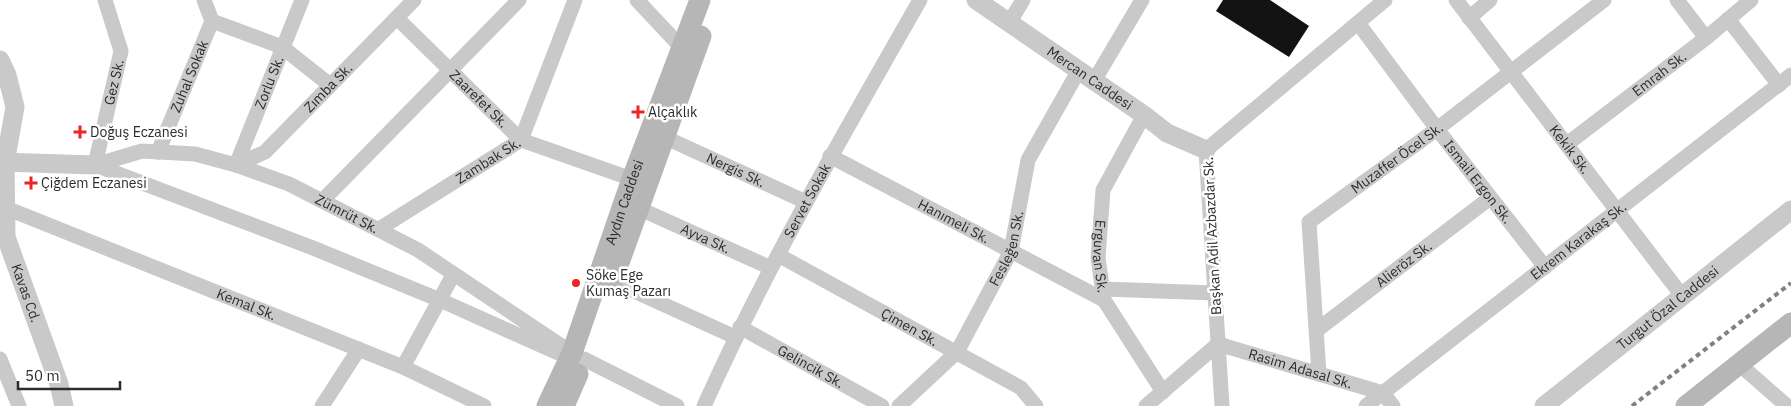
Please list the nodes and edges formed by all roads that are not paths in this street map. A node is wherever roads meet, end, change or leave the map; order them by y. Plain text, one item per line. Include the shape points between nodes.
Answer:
1 (105, 0) edge
2 (204, 0) edge
3 (302, 0) edge
4 (414, 0) edge
5 (519, 0) edge
6 (576, 0) edge
7 (637, 0) edge
8 (700, 0) edge
9 (714, 0) edge
10 (920, 0) edge
11 (976, 0) edge
12 (1023, 0) edge
13 (1142, 0) edge
14 (1386, 0) edge
15 (1456, 0) edge
16 (1490, 0) edge
17 (1604, 0) edge
18 (1677, 0) edge
19 (1751, 0) edge
20 (397, 18) junction
21 (1469, 18) junction
22 (1728, 19) junction
23 (212, 21) junction
24 (1009, 23) junction
25 (1358, 23) junction
26 (1706, 38) junction
27 (282, 47) junction
28 (681, 47) junction
29 (0, 60) edge
30 (450, 70) junction
31 (1079, 70) junction
32 (1511, 72) junction
33 (1785, 80) edge
34 (1094, 81) junction
35 (330, 85) junction
36 (1144, 115) junction
37 (1437, 129) junction
38 (664, 137) junction
39 (521, 140) junction
40 (1567, 144) junction
41 (1206, 150) junction
42 (158, 152) junction
43 (830, 156) junction
44 (3, 162) edge
45 (95, 165) junction
46 (236, 165) junction
47 (632, 179) junction
48 (1490, 198) junction
49 (322, 201) junction
50 (806, 202) junction
51 (6, 208) junction
52 (638, 208) junction
53 (1618, 210) junction
54 (1791, 210) edge
55 (379, 229) junction
56 (1011, 251) junction
57 (775, 262) junction
58 (1545, 267) junction
59 (453, 275) junction
60 (612, 281) junction
61 (1215, 293) junction
62 (1103, 294) junction
63 (1683, 297) junction
64 (440, 300) junction
65 (1791, 323) edge
66 (1317, 330) junction
67 (738, 332) junction
68 (1218, 344) junction
69 (359, 349) junction
70 (957, 352) junction
71 (578, 356) junction
72 (0, 359) edge
73 (1739, 364) junction
74 (403, 367) junction
75 (1318, 374) junction
76 (1163, 392) junction
77 (1383, 392) junction
78 (909, 403) edge
79 (19, 406) edge
80 (64, 406) edge
81 (322, 406) edge
82 (484, 406) edge
83 (547, 406) edge
84 (564, 406) edge
85 (677, 406) edge
86 (704, 406) edge
87 (882, 406) edge
88 (1036, 406) edge
89 (1146, 406) edge
90 (1222, 406) edge
91 (1366, 406) edge
92 (1392, 406) edge
93 (1544, 406) edge
94 (1686, 406) edge
95 (1787, 406) edge

1 - 45 street, Gez Sk. via 121,51
2 - 23 street
3 - 27 street, Zorlu Sk.
4 - 20 street, Zımba Sk.
5 - 30 street
6 - 39 street, Zambak Sk.
7 - 28 street
8 - 28 main road, Aydın Caddesi
9 - 38 main road, Aydın Caddesi
10 - 43 street, Servet Sokak
11 - 24 street, Mercan Caddesi
12 - 24 street
13 - 34 street
14 - 25 street, Başkan Adil Azbazdar Sk.
15 - 21 street, Kekik Sk.
16 - 21 street
17 - 32 street, Muzaffer Öcel Sk.
18 - 26 street
19 - 22 street, Emrah Sk.
20 - 30 street, Zaarefet Sk.
20 - 35 street, Zımba Sk.
21 - 32 street, Kekik Sk.
22 - 26 street, Emrah Sk.
22 - 33 street
23 - 27 street
23 - 42 street, Zuhal Sokak
24 - 31 street, Mercan Caddesi
25 - 37 street, Ismail Ergon Sk.
25 - 41 street, Başkan Adil Azbazdar Sk.
26 - 40 street, Emrah Sk.
27 - 35 street
27 - 46 street, Zorlu Sk.
28 - 47 main road, Aydın Caddesi
29 - 44 street, Kavas Cd. via 15,107
30 - 39 street, Zaarefet Sk.
30 - 49 street
31 - 34 street, Mercan Caddesi
31 - 56 street, Fesleğen Sk. via 1028,160
32 - 37 street, Muzaffer Öcel Sk.
32 - 40 street, Kekik Sk.
33 - 53 street, Ekrem Karakaş Sk.
34 - 36 street, Mercan Caddesi
35 - 46 street, Zımba Sk. via 265,152
36 - 41 street, Mercan Caddesi via 1167,133
36 - 62 street, Erguvan Sk. via 1103,190 1098,258
37 - 48 street, Ismail Ergon Sk.
37 - 66 street, Muzaffer Öcel Sk. via 1309,222
38 - 50 street, Nergis Sk.
38 - 52 main road, Aydın Caddesi
39 - 47 street, Zaarefet Sk.
39 - 55 street, Zambak Sk.
40 - 53 street, Kekik Sk.
41 - 61 street, Başkan Adil Azbazdar Sk.
42 - 45 street, Zümrüt Sk. via 142,151
42 - 46 street, Zümrüt Sk. via 195,154
43 - 50 street, Servet Sokak
43 - 56 street, Hanımeli Sk.
44 - 45 street
44 - 51 street, Kavas Cd.
45 - 64 street
46 - 49 street, Zümrüt Sk. via 289,184
47 - 71 main road, Aydın Caddesi
48 - 58 street, Ismail Ergon Sk.
48 - 66 street, Alieröz Sk.
49 - 55 street, Zümrüt Sk.
50 - 57 street, Servet Sokak
51 - 69 street, Kemal Sk.
51 - 80 street, Kavas Cd. via 6,237
52 - 57 street, Ayva Sk.
52 - 60 main road, Aydın Caddesi
53 - 58 street, Ekrem Karakaş Sk.
53 - 63 street, Kekik Sk.
54 - 63 street, Turgut Özal Caddesi
55 - 59 street, Zümrüt Sk. via 418,250
56 - 62 street, Hanımeli Sk.
56 - 70 street, Fesleğen Sk.
57 - 67 street, Servet Sokak
57 - 70 street, Çimen Sk.
58 - 77 street, Ekrem Karakaş Sk.
59 - 64 street
59 - 71 street, Zümrüt Sk.
60 - 67 street, Gelincik Sk.
60 - 71 main road, Aydın Caddesi
61 - 62 street
61 - 68 street, Başkan Adil Azbazdar Sk.
62 - 76 street, Erguvan Sk.
63 - 93 street, Turgut Özal Caddesi
64 - 71 street via 557,353
64 - 74 street
65 - 73 main road
66 - 75 street, Muzaffer Öcel Sk.
67 - 86 street, Servet Sokak
67 - 87 street, Gelincik Sk.
68 - 75 street, Rasim Adasal Sk.
68 - 76 street
68 - 90 street, Başkan Adil Azbazdar Sk.
69 - 74 street, Kemal Sk.
69 - 81 street
70 - 78 street, Fesleğen Sk.
70 - 88 street, Çimen Sk. via 1021,388
71 - 83 main road, Aydın Caddesi
71 - 84 main road, Aydın Caddesi
71 - 85 street
72 - 79 street
73 - 94 main road
73 - 95 street
74 - 82 street, Kemal Sk.
75 - 77 street, Rasim Adasal Sk.
76 - 89 street
77 - 91 street, Ekrem Karakaş Sk.
77 - 92 street

